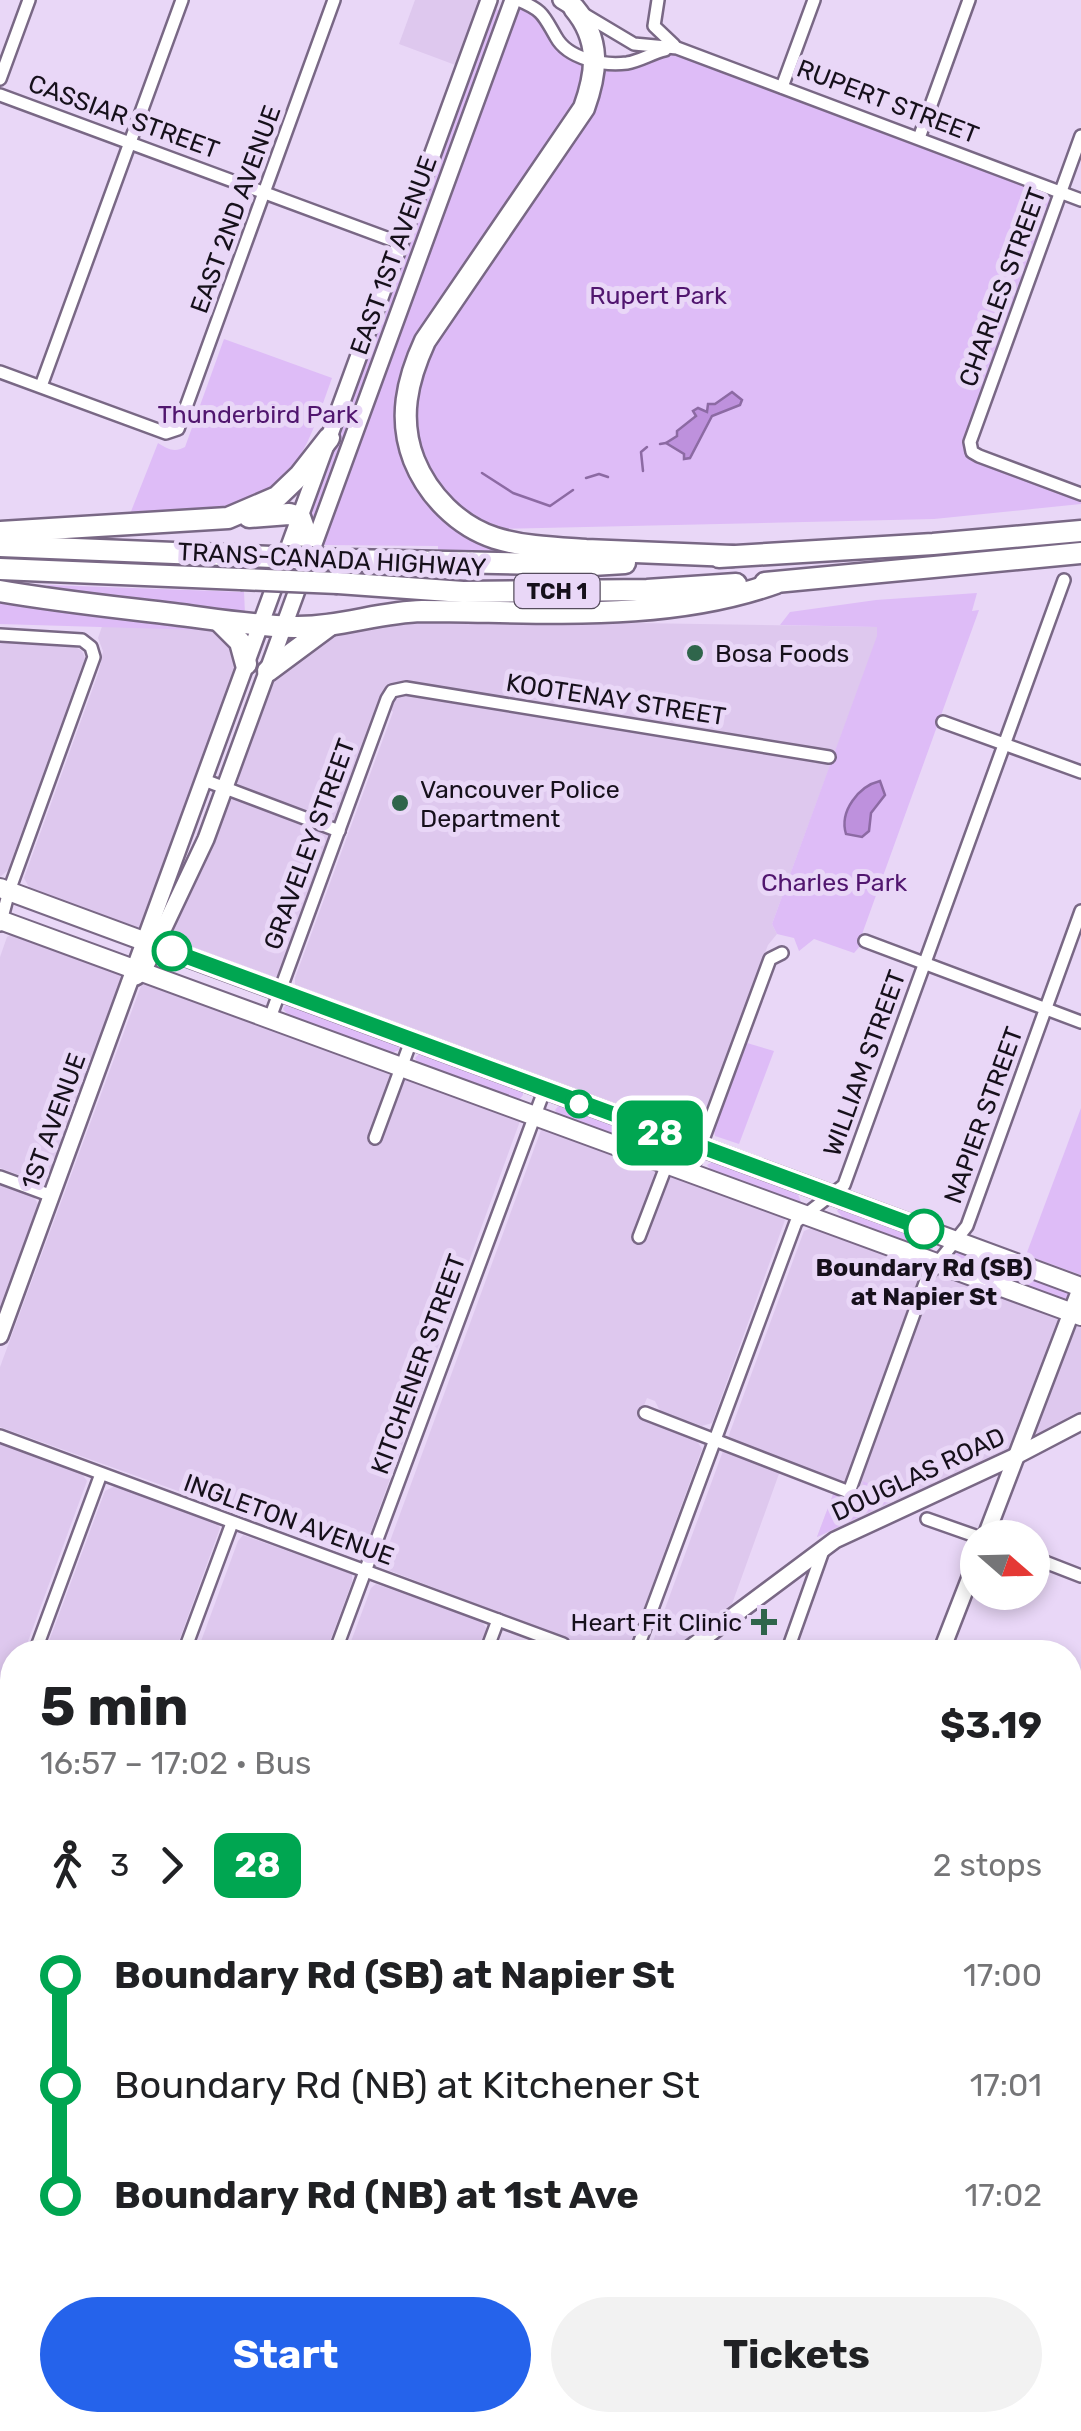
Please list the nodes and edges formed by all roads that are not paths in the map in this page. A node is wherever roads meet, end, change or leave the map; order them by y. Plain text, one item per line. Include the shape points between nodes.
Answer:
1 (28, 0) edge
2 (182, 0) edge
3 (334, 0) edge
4 (489, 0) edge
5 (516, 0) edge
6 (658, 0) edge
7 (814, 0) edge
8 (970, 0) edge
9 (567, 4) edge
10 (678, 48) junction
11 (596, 61) junction
12 (0, 79) edge
13 (782, 87) junction
14 (0, 94) edge
15 (1081, 136) edge
16 (918, 138) junction
17 (129, 142) junction
18 (265, 192) junction
19 (1061, 192) junction
20 (1081, 200) edge
21 (400, 243) junction
22 (0, 372) edge
23 (41, 386) junction
24 (329, 438) junction
25 (1081, 494) edge
26 (300, 517) junction
27 (228, 518) junction
28 (1081, 531) edge
29 (0, 532) edge
30 (0, 546) edge
31 (1081, 553) edge
32 (732, 556) junction
33 (306, 567) junction
34 (0, 569) edge
35 (1064, 580) dead end
36 (776, 583) junction
37 (0, 591) edge
38 (217, 620) junction
39 (261, 624) junction
40 (330, 625) junction
41 (284, 626) junction
42 (0, 635) edge
43 (246, 664) junction
44 (268, 671) junction
45 (396, 689) joint
46 (944, 722) dead end
47 (1004, 744) junction
48 (829, 757) dead end
49 (1081, 772) edge
50 (204, 780) junction
51 (224, 789) junction
52 (339, 830) junction
53 (5, 889) edge
54 (1081, 912) edge
55 (0, 922) edge
56 (865, 941) dead end
57 (150, 942) junction
58 (782, 953) dead end
59 (924, 964) junction
60 (136, 974) junction
61 (280, 991) junction
62 (1045, 1009) junction
63 (270, 1018) junction
64 (1081, 1022) edge
65 (412, 1040) junction
66 (402, 1067) junction
67 (544, 1091) junction
68 (535, 1115) junction
69 (375, 1138) dead end
70 (700, 1148) junction
71 (668, 1164) junction
72 (691, 1172) junction
73 (0, 1177) edge
74 (832, 1195) junction
75 (52, 1196) junction
76 (807, 1214) junction
77 (639, 1237) dead end
78 (956, 1241) junction
79 (938, 1262) junction
80 (1081, 1287) edge
81 (1076, 1314) edge
82 (0, 1336) edge
83 (645, 1413) dead end
84 (1030, 1421) junction
85 (1081, 1422) edge
86 (0, 1436) edge
87 (1052, 1439) junction
88 (714, 1440) junction
89 (1016, 1456) junction
90 (984, 1470) junction
91 (101, 1474) junction
92 (1006, 1483) junction
93 (927, 1518) dead end
94 (991, 1520) edge
95 (232, 1523) junction
96 (960, 1530) edge
97 (824, 1547) junction
98 (1050, 1564) edge
99 (365, 1571) junction
100 (1081, 1576) edge
101 (960, 1603) edge
102 (498, 1620) junction
103 (39, 1640) edge
104 (188, 1640) edge
105 (339, 1640) edge
106 (490, 1640) edge
107 (552, 1640) edge
108 (640, 1640) edge
109 (701, 1640) edge
110 (791, 1640) edge
111 (946, 1640) edge

1 - 12 street
2 - 17 street
3 - 18 street, EAST 2ND AVENUE
4 - 21 main road, EAST 1ST AVENUE
5 - 11 street via 542,12 565,48
5 - 33 main road, EAST 1ST AVENUE
6 - 10 street via 654,26
7 - 13 street
8 - 16 street
9 - 10 street, RUPERT STREET via 634,44
9 - 11 highway via 592,38
10 - 11 street via 625,64
10 - 13 street, RUPERT STREET
11 - 32 highway via 584,108 425,342 408,385 408,440 419,471 445,507 493,538
13 - 16 street, RUPERT STREET
14 - 17 street, CASSIAR STREET
15 - 19 street, CHARLES STREET
16 - 19 street, RUPERT STREET
17 - 18 street, CASSIAR STREET
17 - 23 street
18 - 21 street, CASSIAR STREET
18 - 23 street, EAST 2ND AVENUE via 174,431
19 - 20 street, RUPERT STREET
19 - 25 street, CHARLES STREET via 970,442 972,452
21 - 24 main road, EAST 1ST AVENUE
22 - 23 street
24 - 26 main road, EAST 1ST AVENUE
24 - 27 highway via 277,496
26 - 27 highway
26 - 33 highway
26 - 39 main road, EAST 1ST AVENUE
27 - 29 highway
28 - 32 highway, TRANS-CANADA HIGHWAY / TCH 1
30 - 32 highway, TRANS-CANADA HIGHWAY / TCH 1, bridge via 592,565
31 - 36 highway, TRANS-CANADA HIGHWAY / TCH 1
33 - 41 main road, EAST 1ST AVENUE
34 - 36 highway, TRANS-CANADA HIGHWAY / TCH 1, bridge via 463,592
35 - 47 street, WILLIAM STREET
36 - 40 highway via 665,607 419,612
37 - 38 highway
38 - 39 highway
38 - 43 highway via 240,642
39 - 41 highway
39 - 43 main road, EAST 1ST AVENUE
40 - 41 highway
40 - 44 highway
41 - 44 main road, EAST 1ST AVENUE
42 - 53 street via 71,638 94,652
43 - 50 main road, EAST 1ST AVENUE
44 - 51 main road, EAST 1ST AVENUE
45 - 48 street, KOOTENAY STREET
45 - 52 street, GRAVELEY STREET
46 - 47 street
47 - 49 street
47 - 59 street, WILLIAM STREET
50 - 51 street
50 - 57 main road, EAST 1ST AVENUE
51 - 52 street
51 - 57 main road, EAST 1ST AVENUE via 190,877
52 - 61 street, GRAVELEY STREET
53 - 55 street
53 - 57 main road
54 - 62 street, NAPIER STREET
55 - 60 main road
56 - 59 street
57 - 60 main road, EAST 1ST AVENUE
57 - 61 main road
58 - 70 street via 770,959
59 - 62 street
59 - 74 street, WILLIAM STREET via 844,1185
60 - 63 main road
60 - 75 main road, 1ST AVENUE
61 - 63 street, GRAVELEY STREET
61 - 65 main road
62 - 64 street
62 - 78 street, NAPIER STREET
63 - 66 main road
65 - 66 street
65 - 67 main road
66 - 68 main road
66 - 69 street
67 - 68 street, KITCHENER STREET
67 - 70 main road
68 - 71 main road
68 - 99 street, KITCHENER STREET
70 - 72 street
70 - 74 main road
71 - 72 main road
71 - 77 street
72 - 76 main road
73 - 75 street
74 - 76 street, WILLIAM STREET
74 - 78 main road
75 - 82 main road, 1ST AVENUE
76 - 79 main road
76 - 88 street, WILLIAM STREET via 796,1222
78 - 79 street, NAPIER STREET
78 - 80 main road
79 - 81 main road
79 - 88 street, NAPIER STREET via 849,1492
80 - 81 main road
81 - 84 main road
83 - 88 street
84 - 87 main road
84 - 89 main road
85 - 87 main road, DOUGLAS ROAD
86 - 91 street, INGLETON AVENUE
87 - 89 main road, DOUGLAS ROAD
88 - 108 street, WILLIAM STREET
89 - 90 main road, DOUGLAS ROAD
89 - 92 main road
90 - 92 main road
90 - 97 main road, DOUGLAS ROAD
91 - 95 street, INGLETON AVENUE
91 - 103 street
92 - 94 main road
93 - 96 street
95 - 99 street, INGLETON AVENUE
95 - 104 street
97 - 109 main road, DOUGLAS ROAD
97 - 110 street
98 - 100 street
99 - 102 street, INGLETON AVENUE
99 - 105 street, KITCHENER STREET
101 - 111 main road
102 - 106 street
102 - 107 street, INGLETON AVENUE

